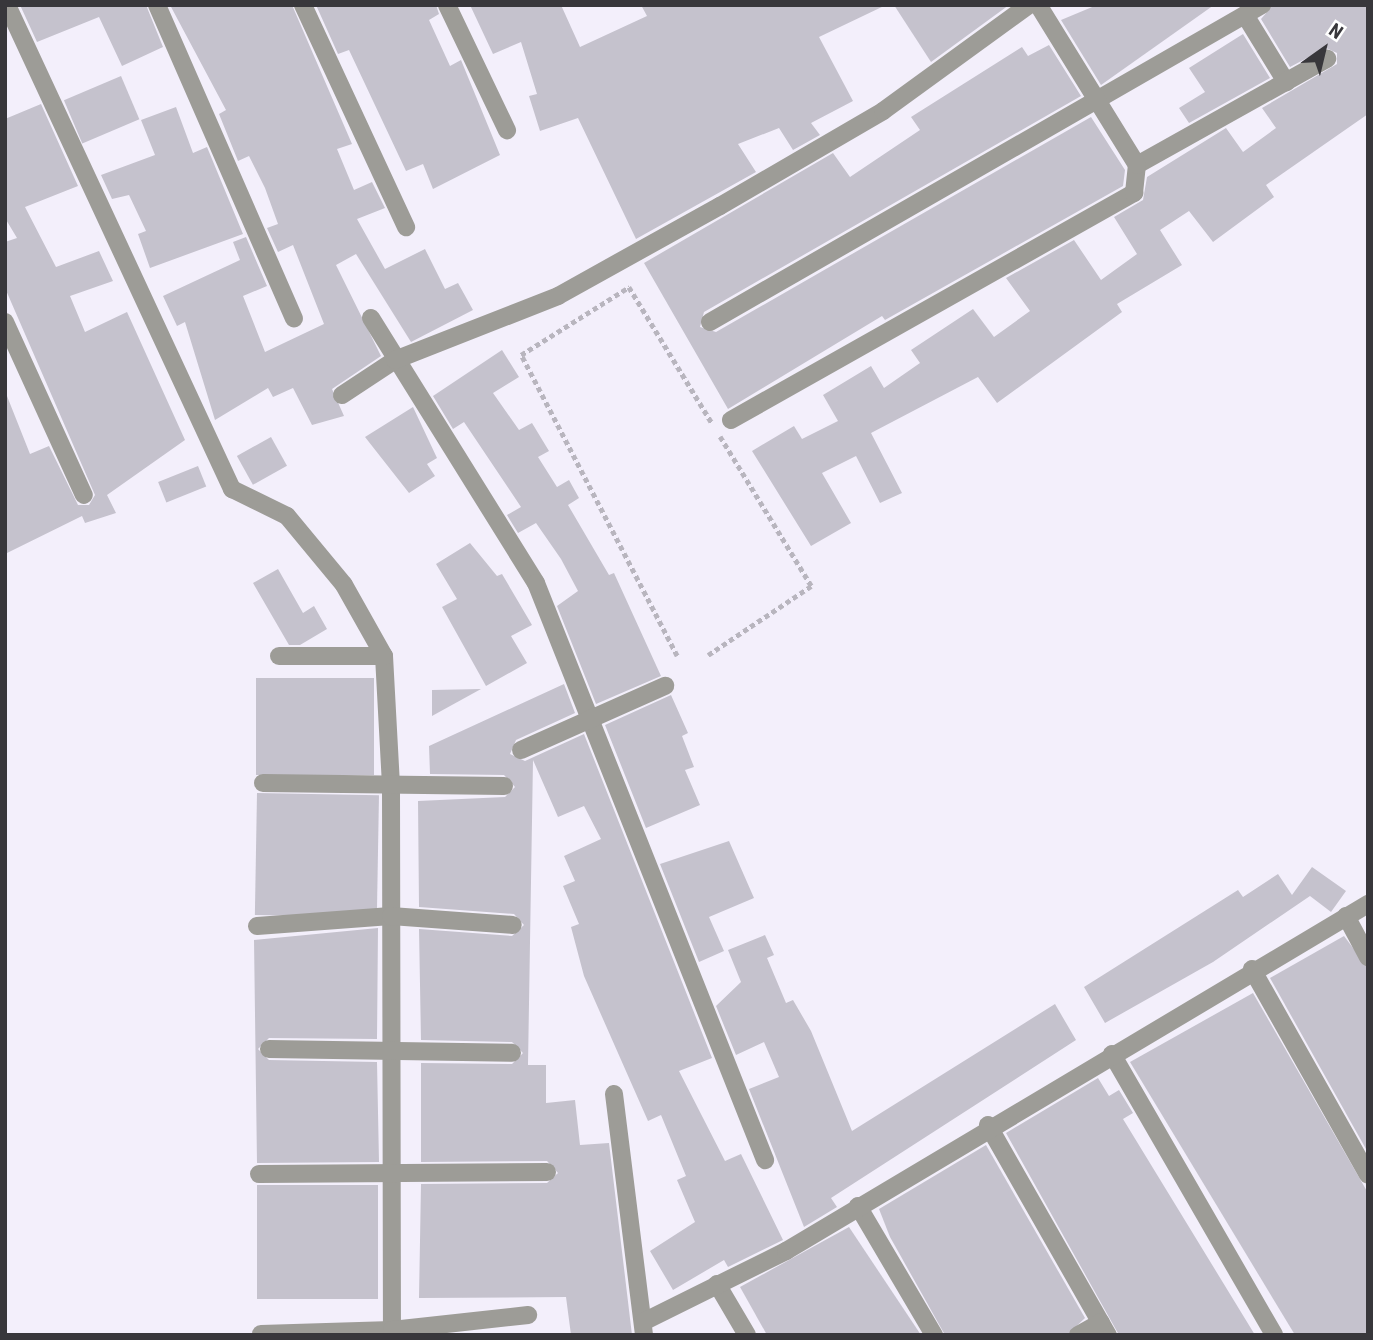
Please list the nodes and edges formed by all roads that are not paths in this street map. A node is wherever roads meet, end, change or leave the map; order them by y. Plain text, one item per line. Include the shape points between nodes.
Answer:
1 (7, 5) edge
2 (157, 5) edge
3 (303, 5) edge
4 (447, 5) edge
5 (1029, 5) edge
6 (1038, 5) edge
7 (1262, 5) edge
8 (1245, 15) junction
9 (1327, 59) dead end
10 (1286, 82) junction
11 (1093, 100) junction
12 (507, 130) dead end
13 (1137, 165) junction
14 (406, 227) dead end
15 (372, 317) dead end
16 (294, 318) dead end
17 (5, 322) edge
18 (710, 322) dead end
19 (395, 360) junction
20 (342, 395) dead end
21 (724, 425) road end
22 (84, 495) dead end
23 (279, 656) dead end
24 (383, 656) junction
25 (665, 686) dead end
26 (594, 719) junction
27 (521, 750) dead end
28 (263, 783) dead end
29 (504, 786) dead end
30 (391, 787) junction
31 (1368, 904) edge
32 (391, 916) junction
33 (1346, 916) junction
34 (513, 925) dead end
35 (257, 926) dead end
36 (1368, 957) edge
37 (1252, 969) junction
38 (391, 1048) junction
39 (269, 1049) dead end
40 (512, 1053) dead end
41 (1112, 1054) junction
42 (614, 1094) dead end
43 (988, 1125) junction
44 (765, 1160) dead end
45 (391, 1171) junction
46 (547, 1172) dead end
47 (259, 1174) dead end
48 (1368, 1175) edge
49 (858, 1206) junction
50 (717, 1284) junction
51 (528, 1315) dead end
52 (644, 1328) edge
53 (1105, 1328) edge
54 (392, 1332) edge
55 (261, 1334) edge
56 (747, 1335) edge
57 (934, 1335) edge
58 (1079, 1335) edge
59 (1274, 1335) edge

1 - 24 street via 232,489 287,516 344,585
2 - 16 street
3 - 14 street
4 - 12 street
5 - 19 street via 883,111 697,219 558,296
6 - 11 street
7 - 8 street
8 - 10 street
8 - 11 street
9 - 10 street
10 - 13 street
11 - 13 street
11 - 18 street
13 - 21 street via 1134,193 1115,206 1001,263
15 - 19 street
17 - 22 street
19 - 20 street
19 - 26 street via 536,583
23 - 24 street
24 - 30 street
25 - 26 street
26 - 27 street
26 - 44 street
28 - 30 street
29 - 30 street
30 - 32 street
31 - 33 street
32 - 34 street
32 - 35 street
32 - 38 street
33 - 36 street
33 - 37 street
37 - 41 street
37 - 48 street
38 - 39 street
38 - 40 street
38 - 45 street
41 - 43 street
41 - 59 street
42 - 52 street
43 - 49 street
43 - 53 street
45 - 46 street
45 - 47 street
45 - 54 street
49 - 50 street
49 - 57 street
50 - 52 street
50 - 56 street
51 - 54 street
53 - 58 street
54 - 55 street

